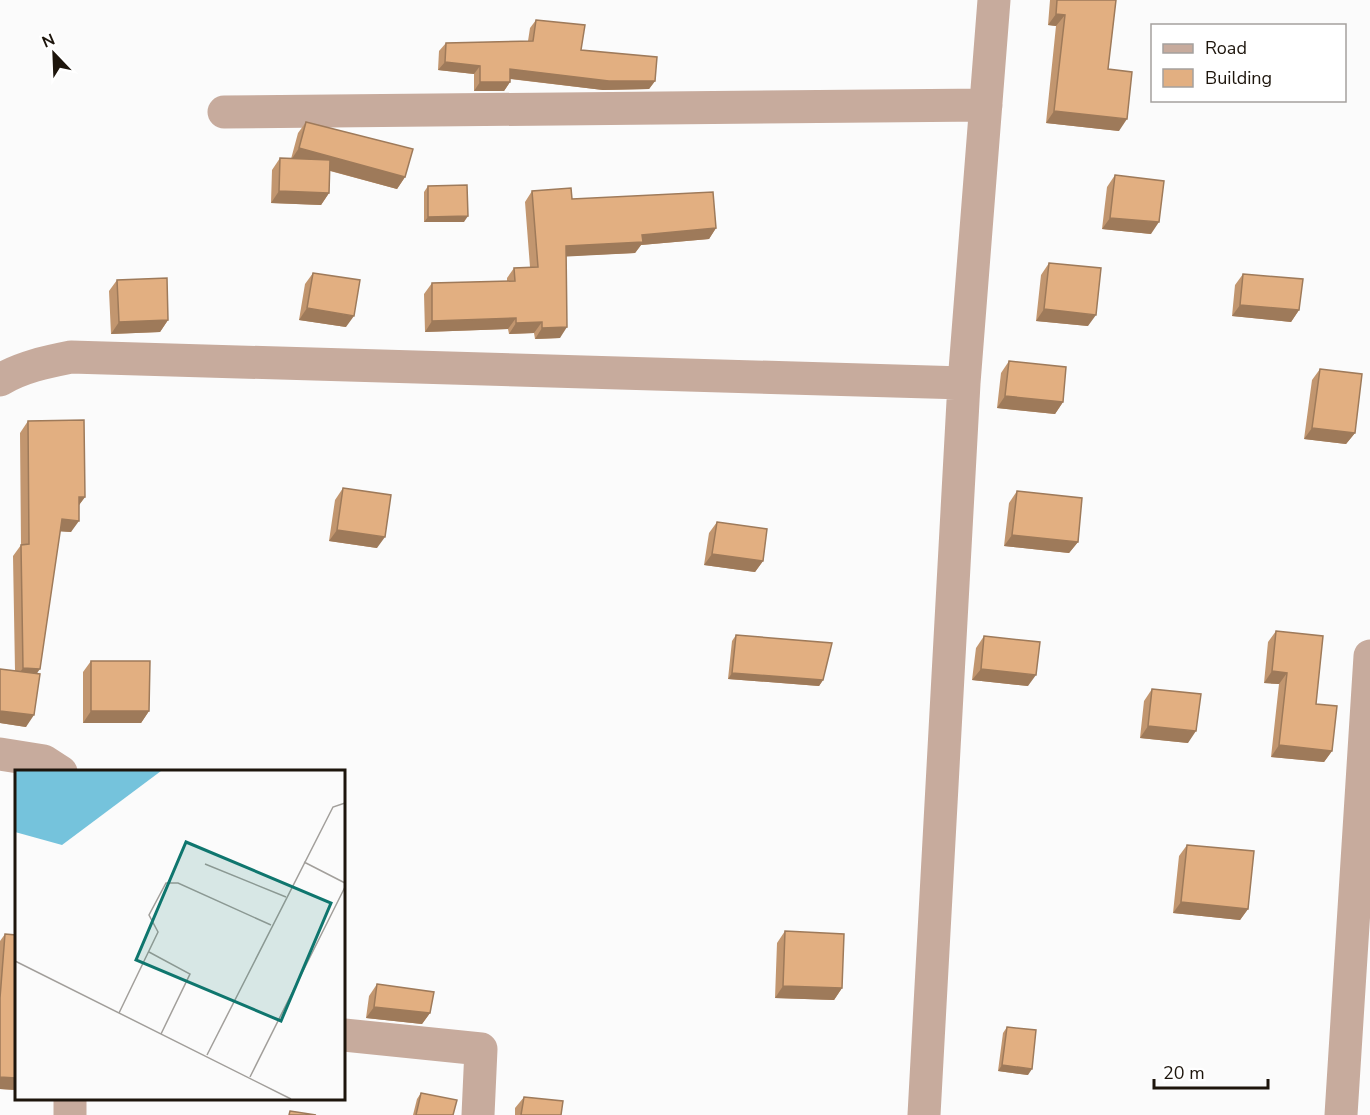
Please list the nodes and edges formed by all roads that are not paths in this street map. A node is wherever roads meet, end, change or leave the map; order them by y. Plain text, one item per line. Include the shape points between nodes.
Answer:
1 (994, 0) edge
2 (986, 105) junction
3 (224, 112) dead end
4 (0, 380) edge
5 (964, 382) junction
6 (1370, 656) edge
7 (0, 754) edge
8 (59, 770) edge
9 (345, 1035) edge
10 (70, 1100) edge
11 (69, 1115) edge
12 (478, 1115) edge
13 (924, 1115) edge
14 (1341, 1115) edge

1 - 2 street
2 - 3 street
2 - 5 street
4 - 5 street via 44,362 71,357
5 - 13 street
6 - 14 street
7 - 8 street via 44,761
9 - 12 street via 481,1049
10 - 11 street

